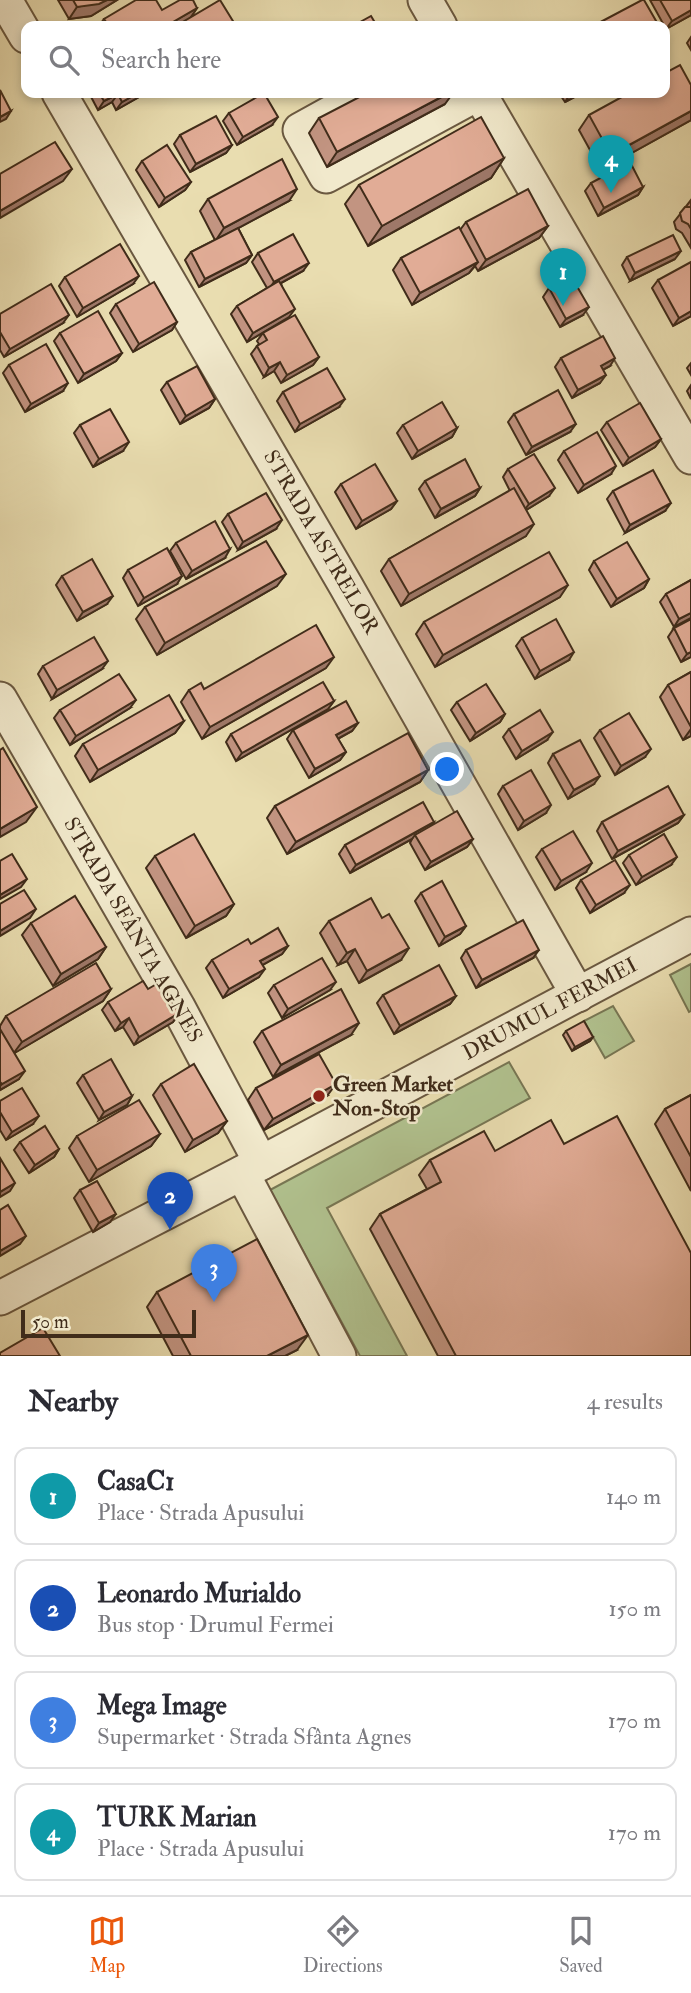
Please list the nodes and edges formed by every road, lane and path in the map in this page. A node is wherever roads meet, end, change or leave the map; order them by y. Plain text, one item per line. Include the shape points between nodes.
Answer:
1 (5, 0) edge
2 (425, 0) edge
3 (437, 21) edge
4 (21, 27) edge
5 (62, 98) edge
6 (358, 98) edge
7 (470, 98) edge
8 (482, 98) edge
9 (691, 457) edge
10 (0, 699) edge
11 (691, 934) edge
12 (578, 995) junction
13 (252, 1168) junction
14 (0, 1298) edge
15 (339, 1356) edge

1 - 4 street
2 - 3 street
5 - 12 street, STRADA ASTRELOR
6 - 7 street via 300,130 326,176
8 - 9 street
10 - 13 street, STRADA SFÂNTA AGNES via 165,985
11 - 12 street, DRUMUL FERMEI
12 - 13 street, DRUMUL FERMEI
13 - 14 street, DRUMUL FERMEI
13 - 15 street, STRADA SFÂNTA AGNES

